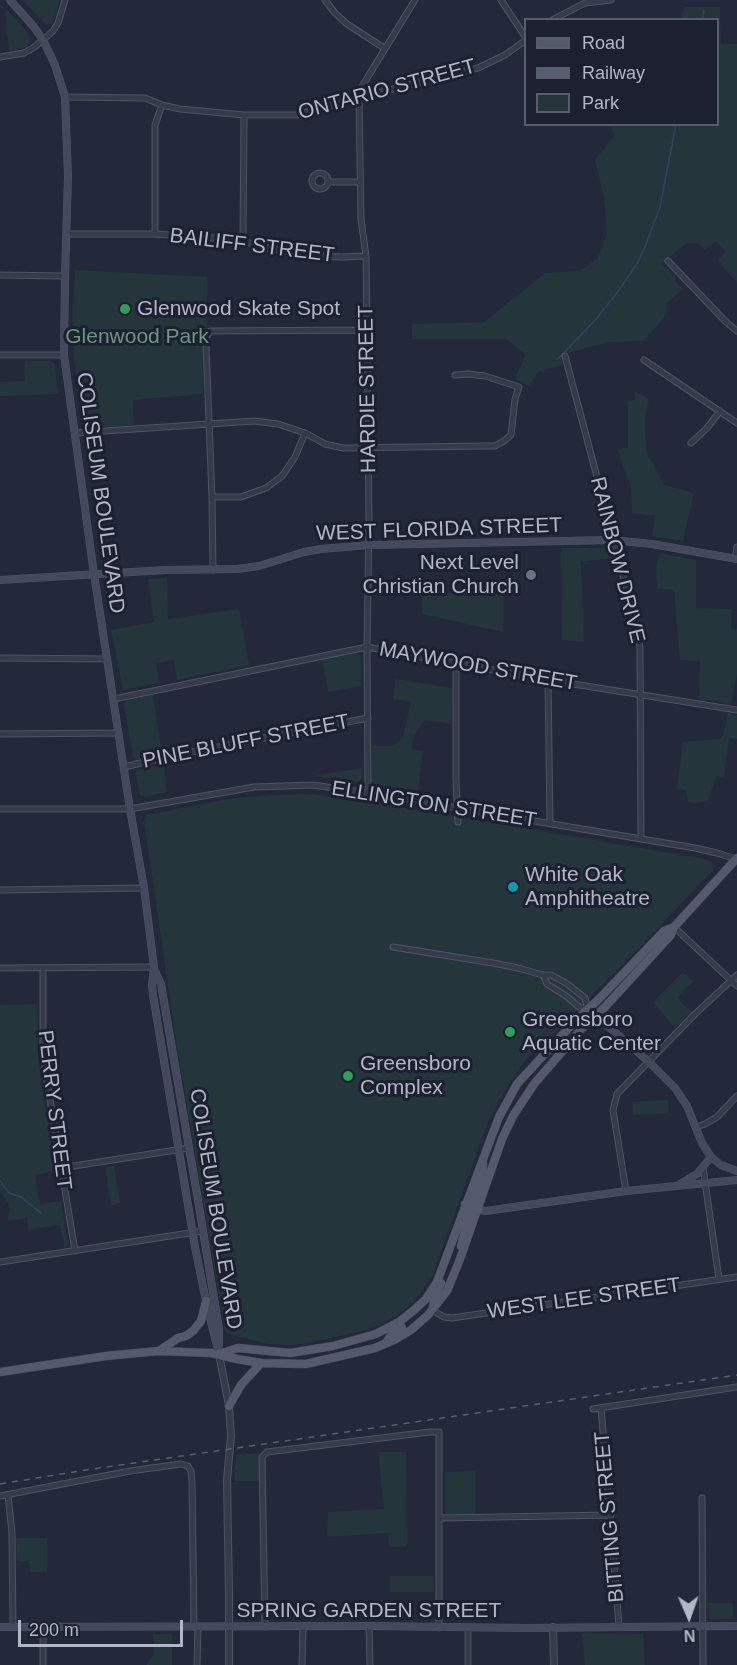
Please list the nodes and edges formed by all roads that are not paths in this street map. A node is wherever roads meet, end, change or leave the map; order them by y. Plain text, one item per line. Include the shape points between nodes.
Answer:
1 (10, 0) edge
2 (65, 0) edge
3 (325, 0) edge
4 (415, 0) edge
5 (501, 0) edge
6 (611, 0) edge
7 (556, 18) edge
8 (524, 37) edge
9 (43, 40) junction
10 (524, 40) edge
11 (384, 48) junction
12 (0, 57) edge
13 (64, 97) junction
14 (359, 98) junction
15 (162, 105) junction
16 (244, 115) junction
17 (328, 182) dead end
18 (360, 182) junction
19 (67, 234) junction
20 (155, 234) junction
21 (243, 241) junction
22 (366, 256) junction
23 (668, 261) dead end
24 (0, 275) edge
25 (65, 276) junction
26 (368, 330) junction
27 (737, 331) edge
28 (0, 355) edge
29 (64, 355) junction
30 (565, 356) dead end
31 (644, 360) dead end
32 (455, 375) dead end
33 (720, 411) junction
34 (737, 423) edge
35 (210, 425) junction
36 (75, 433) junction
37 (305, 433) junction
38 (691, 443) dead end
39 (369, 448) junction
40 (212, 497) junction
41 (613, 540) junction
42 (369, 545) junction
43 (737, 546) edge
44 (736, 559) edge
45 (213, 570) junction
46 (94, 574) junction
47 (0, 580) edge
48 (367, 647) junction
49 (0, 658) edge
50 (107, 659) junction
51 (456, 663) junction
52 (548, 680) junction
53 (640, 693) junction
54 (114, 699) junction
55 (737, 710) edge
56 (368, 718) junction
57 (119, 733) junction
58 (0, 734) edge
59 (124, 767) junction
60 (368, 793) junction
61 (458, 808) junction
62 (0, 809) edge
63 (130, 809) junction
64 (458, 822) dead end
65 (550, 824) junction
66 (641, 839) junction
67 (736, 859) edge
68 (144, 888) junction
69 (0, 890) edge
70 (674, 927) junction
71 (393, 947) dead end
72 (154, 967) junction
73 (0, 968) edge
74 (44, 968) junction
75 (543, 975) junction
76 (737, 975) edge
77 (732, 980) junction
78 (737, 986) edge
79 (588, 1009) junction
80 (596, 1015) junction
81 (649, 1062) junction
82 (737, 1096) edge
83 (696, 1128) junction
84 (189, 1148) junction
85 (179, 1150) junction
86 (483, 1156) junction
87 (711, 1157) junction
88 (61, 1168) junction
89 (703, 1168) junction
90 (737, 1171) edge
91 (737, 1180) edge
92 (706, 1184) junction
93 (675, 1185) junction
94 (626, 1191) junction
95 (465, 1204) junction
96 (478, 1210) junction
97 (203, 1231) junction
98 (193, 1232) junction
99 (75, 1251) junction
100 (462, 1253) junction
101 (0, 1262) edge
102 (444, 1266) junction
103 (737, 1276) edge
104 (720, 1279) junction
105 (206, 1301) junction
106 (432, 1310) junction
107 (399, 1322) junction
108 (386, 1343) junction
109 (158, 1351) junction
110 (219, 1354) junction
111 (261, 1363) junction
112 (0, 1372) edge
113 (737, 1387) edge
114 (229, 1406) junction
115 (601, 1408) junction
116 (593, 1409) dead end
117 (8, 1495) junction
118 (0, 1496) edge
119 (702, 1498) dead end
120 (611, 1515) junction
121 (440, 1518) junction
122 (369, 1626) junction
123 (619, 1626) junction
124 (704, 1626) junction
125 (737, 1626) edge
126 (0, 1627) edge
127 (13, 1627) junction
128 (43, 1627) junction
129 (196, 1627) junction
130 (229, 1627) junction
131 (265, 1627) junction
132 (303, 1627) junction
133 (553, 1627) junction
134 (439, 1628) junction
135 (468, 1628) junction
136 (43, 1665) edge
137 (197, 1665) edge
138 (228, 1665) edge
139 (302, 1665) edge
140 (370, 1665) edge
141 (468, 1665) edge
142 (554, 1665) edge
143 (703, 1665) edge

1 - 9 main road, COLISEUM BOULEVARD
2 - 9 street via 58,23
3 - 11 street via 347,24
4 - 11 street, HARDIE STREET
5 - 8 street
6 - 7 street via 585,3
9 - 12 street via 24,53
9 - 13 main road, COLISEUM BOULEVARD
10 - 14 street, ONTARIO STREET via 505,55 478,68
11 - 14 street, HARDIE STREET
13 - 15 street, ONTARIO STREET via 145,98
13 - 19 main road, COLISEUM BOULEVARD
14 - 16 street, ONTARIO STREET via 297,115
14 - 18 street, HARDIE STREET
15 - 16 street, ONTARIO STREET
15 - 20 street via 155,125
16 - 21 street
17 - 18 street
18 - 22 street, HARDIE STREET
19 - 20 street, BAILIFF STREET
19 - 25 main road, COLISEUM BOULEVARD
20 - 21 street, BAILIFF STREET
21 - 22 street, BAILIFF STREET via 319,256
22 - 26 street, HARDIE STREET
23 - 27 street
24 - 25 street
25 - 29 main road, COLISEUM BOULEVARD
26 - 35 street via 210,332 206,338
26 - 39 street, HARDIE STREET
28 - 29 street
29 - 36 main road, COLISEUM BOULEVARD
30 - 41 street, RAINBOW DRIVE
31 - 33 street
32 - 39 street via 485,376 519,387 511,435 495,446
33 - 34 street
33 - 38 street
35 - 36 street
35 - 37 street via 278,424
35 - 40 street
36 - 46 main road, COLISEUM BOULEVARD
37 - 39 street via 325,444
37 - 40 street via 282,476 266,488 241,497
39 - 42 street, HARDIE STREET
40 - 45 street
41 - 42 main road, WEST FLORIDA STREET
41 - 44 main road, WEST FLORIDA STREET
41 - 53 street, RAINBOW DRIVE via 637,628
42 - 45 main road, WEST FLORIDA STREET via 332,547 259,566
42 - 48 street, HARDIE STREET
43 - 44 street
45 - 46 main road, WEST FLORIDA STREET
46 - 47 main road, WEST FLORIDA STREET
46 - 50 main road, COLISEUM BOULEVARD
48 - 51 street, MAYWOOD STREET
48 - 54 street, MAYWOOD STREET
48 - 56 street, HARDIE STREET
49 - 50 street
50 - 54 main road, COLISEUM BOULEVARD
51 - 52 street, MAYWOOD STREET
51 - 61 street
52 - 53 street, MAYWOOD STREET
52 - 65 street
53 - 55 street, MAYWOOD STREET
53 - 66 street, RAINBOW DRIVE
54 - 57 main road, COLISEUM BOULEVARD
56 - 59 street, PINE BLUFF STREET
56 - 60 street, HARDIE STREET
57 - 58 street
57 - 59 main road, COLISEUM BOULEVARD
59 - 63 main road, COLISEUM BOULEVARD
60 - 61 street, ELLINGTON STREET
60 - 63 street, ELLINGTON STREET via 313,785 254,787
61 - 64 street
61 - 65 street, ELLINGTON STREET
62 - 63 street, ELLINGTON STREET
63 - 68 main road, COLISEUM BOULEVARD
65 - 66 street, ELLINGTON STREET
66 - 67 street, ELLINGTON STREET
67 - 70 main road
68 - 69 street
68 - 72 main road, COLISEUM BOULEVARD
70 - 77 street
70 - 79 main road via 664,931
70 - 80 main road via 671,935
71 - 75 street
72 - 74 street
72 - 84 main road, COLISEUM BOULEVARD via 161,984
72 - 85 main road, COLISEUM BOULEVARD via 153,995
73 - 74 street
74 - 88 street, PERRY STREET via 43,1051
75 - 79 street via 546,984
75 - 79 street via 566,983 585,998
76 - 77 street
77 - 78 street
77 - 81 street
79 - 80 main road
79 - 86 main road via 517,1084
80 - 81 main road
80 - 96 main road via 545,1069 513,1116
81 - 83 main road via 680,1096
81 - 94 street via 621,1089 613,1110
82 - 83 street via 717,1117
83 - 87 main road
84 - 85 street
84 - 97 main road, COLISEUM BOULEVARD
85 - 88 street
85 - 98 main road, COLISEUM BOULEVARD
86 - 95 main road
86 - 96 main road via 482,1175 472,1203
87 - 89 main road
87 - 90 main road
88 - 99 street, PERRY STREET
89 - 92 street
89 - 93 main road via 693,1178
91 - 92 main road
92 - 93 main road
92 - 104 street
93 - 94 main road
94 - 96 main road
95 - 100 main road via 469,1215
95 - 102 main road
96 - 100 main road
97 - 98 street
97 - 110 main road, COLISEUM BOULEVARD via 219,1329
98 - 99 street
98 - 105 main road, COLISEUM BOULEVARD
99 - 101 street
100 - 106 main road via 447,1291
102 - 106 main road
102 - 107 main road via 426,1299
103 - 104 street, WEST LEE STREET
104 - 106 street, WEST LEE STREET via 452,1318
105 - 109 main road via 201,1322 193,1331
105 - 110 main road, COLISEUM BOULEVARD
106 - 108 main road via 411,1330
107 - 108 main road via 402,1328
107 - 110 main road via 360,1340 308,1351 238,1348
108 - 111 main road via 306,1364
109 - 110 main road
109 - 112 main road
110 - 111 main road
110 - 114 street
111 - 114 main road via 241,1384
113 - 115 street
114 - 130 street
115 - 116 street
115 - 120 street, BITTING STREET
117 - 118 street
117 - 127 street
117 - 129 street via 130,1471 188,1466 192,1482
119 - 124 street
120 - 121 street
120 - 123 street, BITTING STREET
121 - 131 street via 439,1432 267,1452 262,1457
121 - 134 street
122 - 132 main road, SPRING GARDEN STREET
122 - 134 main road, SPRING GARDEN STREET
122 - 140 street
123 - 124 main road, SPRING GARDEN STREET
123 - 133 main road, SPRING GARDEN STREET
124 - 125 main road, SPRING GARDEN STREET
124 - 143 street
126 - 127 main road, SPRING GARDEN STREET
127 - 128 main road, SPRING GARDEN STREET
128 - 129 main road, SPRING GARDEN STREET
128 - 136 street
129 - 130 main road, SPRING GARDEN STREET
129 - 137 street
130 - 131 main road, SPRING GARDEN STREET
130 - 138 street
131 - 132 main road, SPRING GARDEN STREET
132 - 139 street
133 - 135 main road, SPRING GARDEN STREET
133 - 142 street
134 - 135 main road, SPRING GARDEN STREET
135 - 141 street

